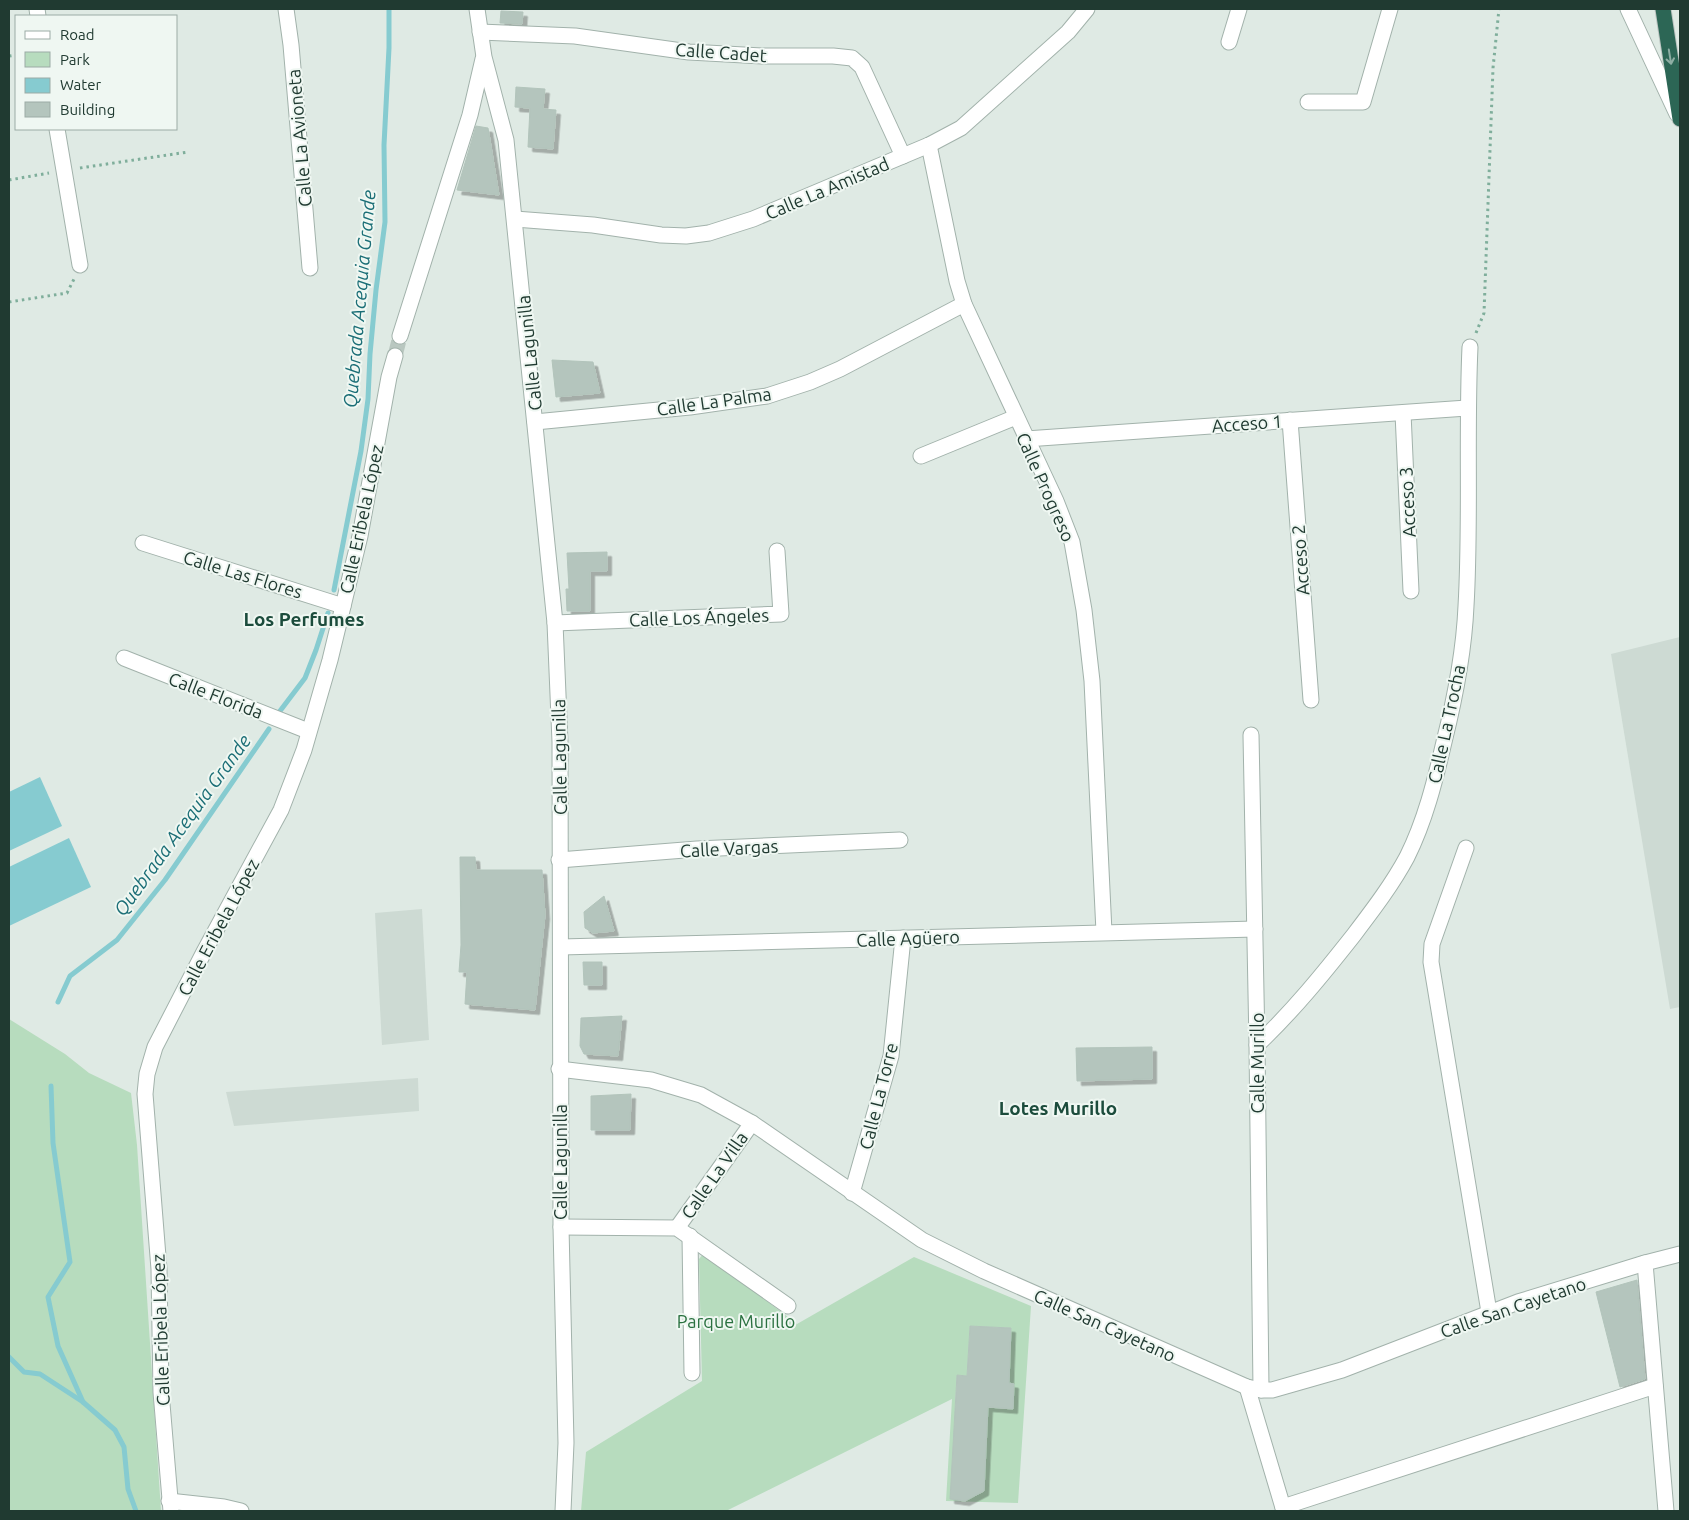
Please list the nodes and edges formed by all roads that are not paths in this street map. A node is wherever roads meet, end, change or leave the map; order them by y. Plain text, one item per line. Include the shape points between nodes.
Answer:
1 (286, 9) edge
2 (477, 9) edge
3 (1087, 9) edge
4 (1239, 9) edge
5 (1390, 9) edge
6 (1628, 9) edge
7 (1663, 9) edge
8 (480, 32) junction
9 (1229, 42) dead end
10 (484, 57) junction
11 (1308, 102) dead end
12 (1680, 120) edge
13 (57, 130) edge
14 (929, 146) junction
15 (903, 156) junction
16 (515, 219) junction
17 (80, 265) road end
18 (310, 268) dead end
19 (964, 304) junction
20 (400, 336) tunnel mouth
21 (1470, 347) road end
22 (395, 356) tunnel mouth
23 (1468, 408) junction
24 (1403, 412) junction
25 (1016, 417) junction
26 (1290, 420) junction
27 (535, 422) junction
28 (1026, 439) junction
29 (921, 456) dead end
30 (144, 543) dead end
31 (777, 550) dead end
32 (1411, 591) dead end
33 (343, 606) junction
34 (554, 623) junction
35 (124, 658) dead end
36 (1310, 700) dead end
37 (308, 731) junction
38 (1250, 736) dead end
39 (900, 840) dead end
40 (1466, 848) dead end
41 (559, 860) junction
42 (1255, 929) junction
43 (1104, 932) junction
44 (904, 938) junction
45 (561, 947) junction
46 (1257, 1044) junction
47 (559, 1069) junction
48 (752, 1123) junction
49 (852, 1193) junction
50 (560, 1227) junction
51 (677, 1228) junction
52 (690, 1236) junction
53 (1680, 1254) edge
54 (1645, 1263) junction
55 (788, 1306) dead end
56 (1489, 1312) junction
57 (692, 1372) dead end
58 (1655, 1386) junction
59 (1254, 1389) junction
60 (170, 1506) edge
61 (1284, 1509) edge
62 (240, 1511) edge
63 (563, 1511) edge
64 (1666, 1511) edge

1 - 18 street, Calle La Avioneta
2 - 8 street, Calle Lagunilla
3 - 14 street, Calle La Amistad via 1068,32 961,128
4 - 9 street
5 - 11 street via 1363,102
6 - 12 street
7 -> 12 highway
8 - 10 street, Calle Lagunilla
8 - 15 street, Calle Cadet via 575,36 689,52 852,58 862,67
10 - 16 street, Calle Lagunilla via 506,140
10 - 20 street via 470,115
13 - 17 street
14 - 15 street, Calle La Amistad
14 - 19 street, Calle Progreso
15 - 16 street, Calle La Amistad via 753,219 709,233 661,235 593,225
16 - 27 street, Calle Lagunilla
19 - 25 street, Calle Progreso
19 - 27 street, Calle La Palma via 840,369 767,396
21 - 23 street, Calle La Trocha
22 - 33 street, Calle Eribela López via 388,377 360,536
23 - 24 street, Acceso 1
23 - 46 street, Calle La Trocha via 1466,608 1457,685 1434,787 1407,857 1393,880 1330,964 1281,1022
24 - 26 street, Acceso 1
24 - 32 street, Acceso 3
25 - 28 street, Calle Progreso
25 - 29 street
26 - 28 street, Acceso 1
26 - 36 street, Acceso 2
27 - 34 street, Calle Lagunilla
28 - 43 street, Calle Progreso via 1072,542 1084,610 1092,681
30 - 33 street, Calle Las Flores
31 - 34 street, Calle Los Ángeles via 781,614
33 - 37 street, Calle Eribela López
34 - 41 street, Calle Lagunilla via 560,742
35 - 37 street, Calle Florida
37 - 60 street, Calle Eribela López via 281,810 155,1047 147,1074 145,1094 159,1270 161,1392
38 - 42 street, Calle Murillo
39 - 41 street, Calle Vargas via 697,849
40 - 56 street via 1432,944 1431,962
41 - 45 street, Calle Lagunilla
42 - 43 street, Calle Agüero
42 - 46 street, Calle Murillo
43 - 44 street, Calle Agüero
44 - 45 street, Calle Agüero
44 - 49 street, Calle La Torre via 891,1056
45 - 47 street, Calle Lagunilla
46 - 59 street, Calle Murillo
47 - 48 street, Calle San Cayetano via 651,1080 700,1095
47 - 50 street, Calle Lagunilla
48 - 49 street, Calle San Cayetano
48 - 51 street, Calle La Villa
49 - 59 street, Calle San Cayetano via 922,1240 984,1271
50 - 51 street, Calle La Villa
50 - 63 street, Calle Lagunilla via 566,1443
51 - 52 street, Calle La Villa
52 - 55 street, Calle La Villa
52 - 57 street
53 - 54 street, Calle San Cayetano
54 - 56 street, Calle San Cayetano
54 - 58 street
56 - 59 street, Calle San Cayetano via 1342,1370 1272,1390
58 - 61 street
58 - 64 street
59 - 61 street, Calle Murillo
60 - 62 street via 224,1507

